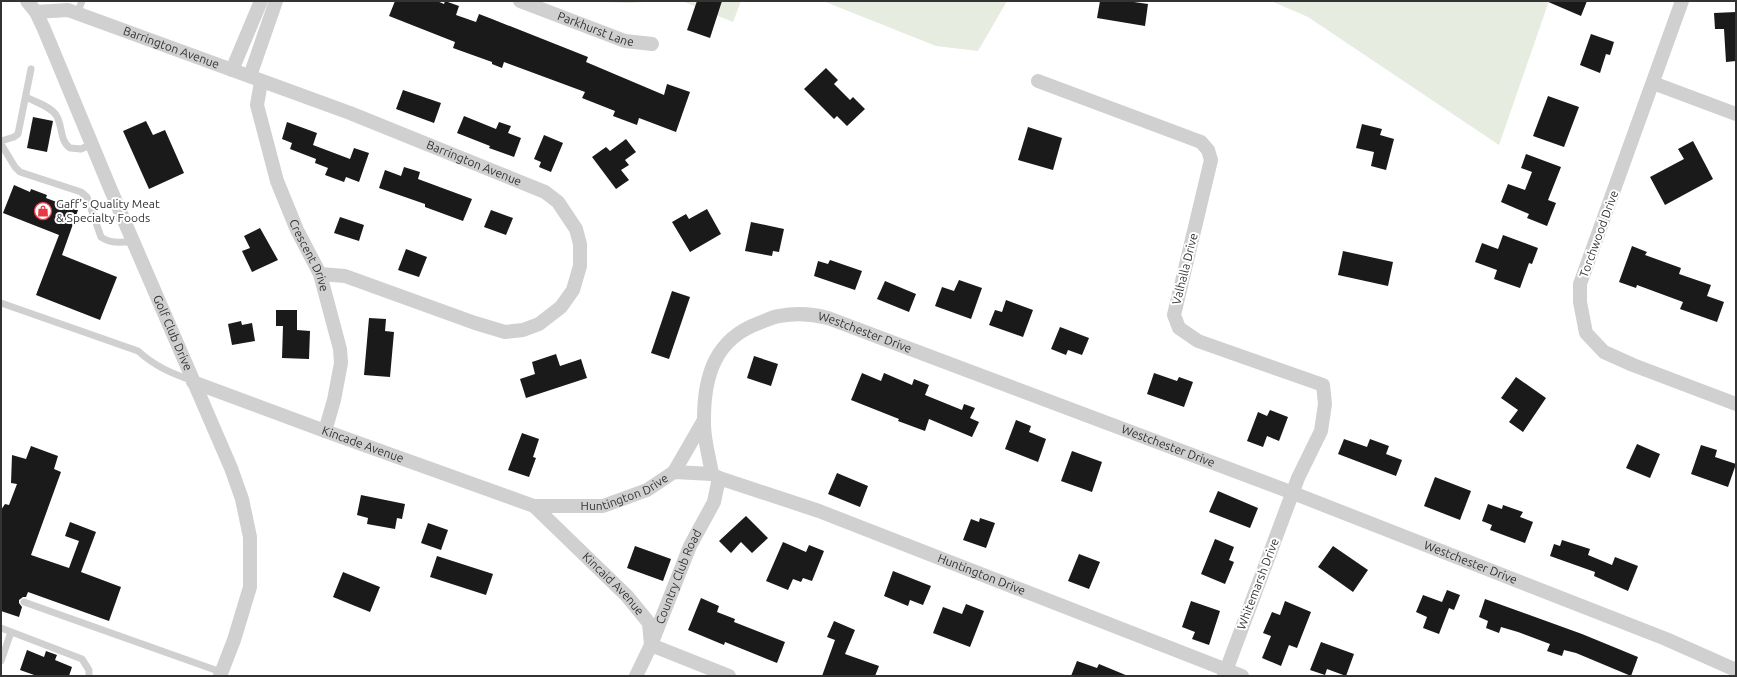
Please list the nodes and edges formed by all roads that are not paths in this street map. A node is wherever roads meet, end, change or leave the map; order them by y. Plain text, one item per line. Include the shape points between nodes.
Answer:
1 (261, 1) edge
2 (276, 1) edge
3 (520, 1) edge
4 (1682, 1) edge
5 (32, 6) edge
6 (80, 7) edge
7 (652, 44) dead end
8 (31, 69) dead end
9 (232, 70) junction
10 (256, 79) junction
11 (1038, 81) dead end
12 (1653, 83) junction
13 (26, 97) junction
14 (1736, 114) edge
15 (1, 140) edge
16 (1, 144) edge
17 (92, 144) junction
18 (133, 241) junction
19 (320, 274) junction
20 (5, 304) edge
21 (193, 382) junction
22 (1736, 404) edge
23 (704, 420) junction
24 (325, 431) junction
25 (674, 472) junction
26 (715, 476) junction
27 (1293, 492) junction
28 (534, 506) junction
29 (24, 602) dead end
30 (1, 628) edge
31 (11, 632) junction
32 (651, 645) junction
33 (1, 661) edge
34 (1736, 670) edge
35 (1225, 673) edge
36 (221, 674) edge
37 (89, 676) edge
38 (636, 676) edge
39 (729, 676) edge
40 (1242, 676) edge

1 - 9 street
2 - 10 street, Crescent Drive
3 - 7 street, Parkhurst Lane via 625,40
4 - 12 street, Torchwood Drive
5 - 6 street, Barrington Avenue via 68,10
5 - 17 street, Golf Club Drive
6 - 9 street, Barrington Avenue
8 - 13 lane
9 - 10 street, Barrington Avenue
10 - 19 street, Crescent Drive via 257,105 277,181 297,230
10 - 19 street, Barrington Avenue via 350,113 545,192 558,202 576,229 580,244 580,266 573,290 561,307 539,324 523,330 505,332 345,276
11 - 27 street, Valhalla Drive via 1201,142 1208,150 1211,160 1174,315 1179,328 1198,340 1323,385 1325,404 1320,430
12 - 14 street
12 - 22 street, Torchwood Drive via 1580,284 1580,302 1586,333 1604,352
13 - 15 lane via 18,134 14,138
13 - 17 lane via 57,116 66,145 70,148 81,149
16 - 18 lane via 20,172 81,192 87,197 101,237 106,241
17 - 18 street, Golf Club Drive
18 - 21 street, Golf Club Drive
19 - 24 street, Crescent Drive via 340,349 341,363
20 - 21 lane via 138,351 166,371
21 - 24 street, Kincade Avenue
21 - 36 street, Golf Club Drive via 232,468 250,537 250,587
23 - 25 street
23 - 26 street, Westchester Drive
23 - 27 street, Westchester Drive via 708,379 716,356 727,343 747,328 778,316 814,314
24 - 28 street, Kincade Avenue
25 - 26 street, Huntington Drive
25 - 28 street, Huntington Drive via 647,490 603,506
26 - 32 street, Country Club Road via 714,502 690,546
26 - 35 street, Huntington Drive via 819,511
27 - 34 street, Westchester Drive via 1666,639
27 - 35 street, Whitemarsh Drive
28 - 32 street, Kincaid Avenue via 627,596 650,623
29 - 36 lane
30 - 31 lane
31 - 33 lane
31 - 37 lane via 82,659 89,670
32 - 38 street, Country Club Road
32 - 39 street
35 - 40 street, Huntington Drive

